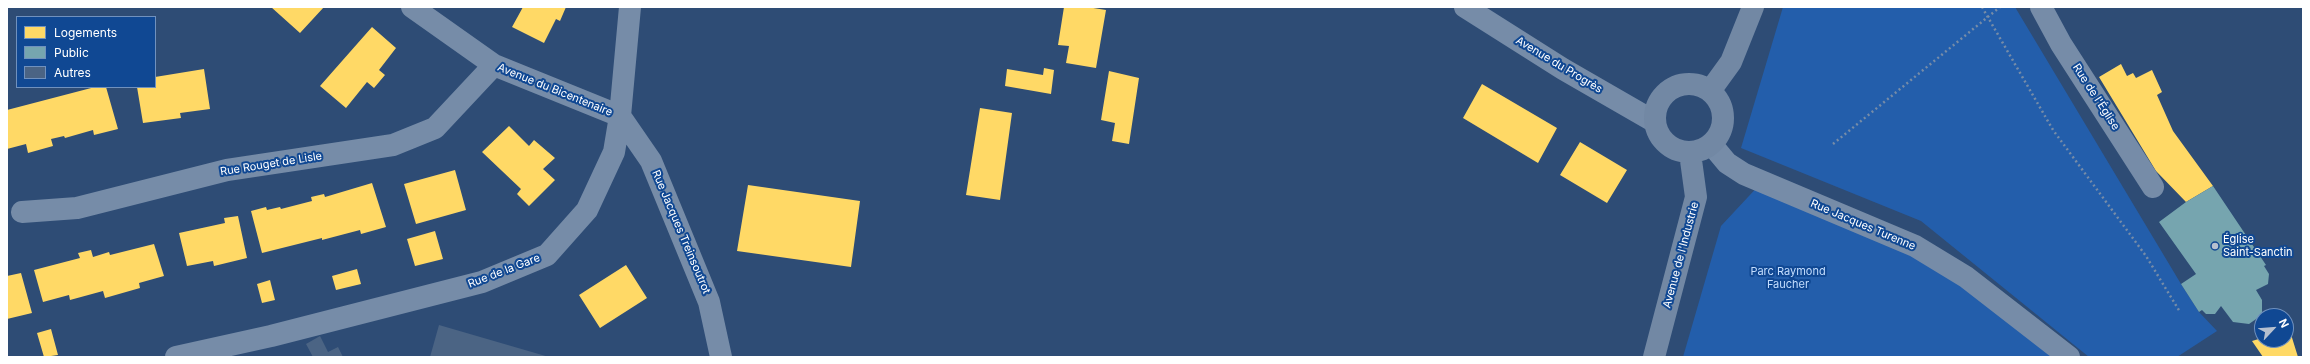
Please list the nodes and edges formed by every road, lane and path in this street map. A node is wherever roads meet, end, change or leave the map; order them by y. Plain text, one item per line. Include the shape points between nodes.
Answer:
1 (412, 7) edge
2 (630, 7) edge
3 (1465, 7) edge
4 (1753, 7) edge
5 (1982, 7) edge
6 (2000, 7) edge
7 (2041, 7) edge
8 (1988, 17) junction
9 (494, 66) junction
10 (1710, 91) junction
11 (620, 116) junction
12 (1655, 122) junction
13 (1712, 144) junction
14 (1833, 144) dead end
15 (1690, 153) junction
16 (2153, 187) dead end
17 (22, 212) dead end
18 (2180, 312) dead end
19 (176, 357) edge
20 (721, 357) edge
21 (1654, 357) edge
22 (2069, 357) edge

1 - 9 street, Avenue du Bicentenaire
2 - 11 street, Rue de la Gare
3 - 12 street, Avenue du Progrès via 1562,69
4 - 10 main road via 1731,62
5 - 8 path
6 - 8 path
7 - 16 street, Rue de l'Église via 2061,44
8 - 14 path
8 - 18 path via 2053,130 2146,256
9 - 11 street, Avenue du Bicentenaire
9 - 17 street, Rue Rouget de Lisle via 435,128 393,145 227,170 77,208
10 - 12 main road via 1688,84 1677,86 1660,100
10 - 13 main road via 1722,107 1724,117 1719,136
11 - 19 street, Rue de la Gare via 614,152 587,210 547,255 482,282 271,336
11 - 20 street, Rue Jacques Treinsoutrot via 651,161 709,302
12 - 15 main road via 1663,141 1680,152
13 - 15 main road via 1698,152
13 - 22 street, Rue Jacques Turenne via 1727,163 1744,174 1915,246 1966,277
15 - 21 main road, Avenue de l'Industrie via 1696,198

